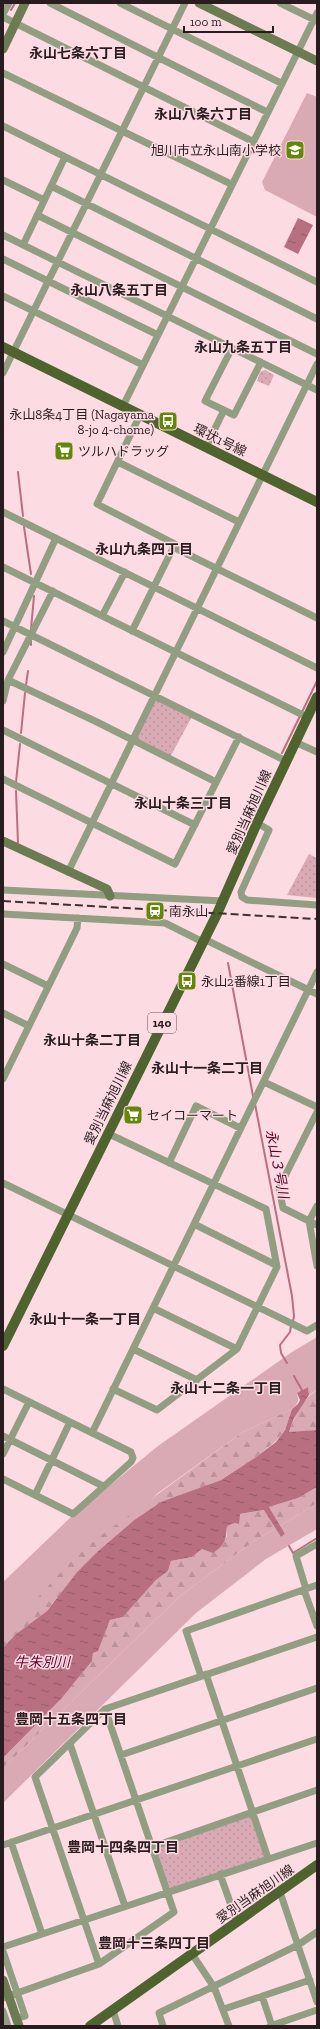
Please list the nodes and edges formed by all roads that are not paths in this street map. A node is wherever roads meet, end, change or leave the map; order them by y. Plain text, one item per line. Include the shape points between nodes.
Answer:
1 (8, 3) edge
2 (25, 3) edge
3 (50, 3) edge
4 (120, 3) edge
5 (185, 3) edge
6 (199, 3) edge
7 (280, 3) edge
8 (317, 13) edge
9 (3, 14) edge
10 (3, 17) edge
11 (315, 21) edge
12 (15, 23) junction
13 (171, 29) junction
14 (3, 49) edge
15 (297, 51) junction
16 (158, 58) junction
17 (317, 61) edge
18 (3, 73) edge
19 (281, 83) junction
20 (143, 87) junction
21 (267, 112) junction
22 (3, 126) edge
23 (122, 131) junction
24 (252, 141) junction
25 (66, 156) junction
26 (100, 174) junction
27 (3, 180) edge
28 (231, 184) junction
29 (51, 186) junction
30 (44, 200) junction
31 (86, 204) junction
32 (37, 215) junction
33 (210, 228) junction
34 (72, 232) junction
35 (3, 235) edge
36 (23, 245) junction
37 (195, 258) junction
38 (3, 259) edge
39 (57, 262) junction
40 (48, 281) junction
41 (317, 282) edge
42 (181, 286) junction
43 (3, 296) edge
44 (33, 310) junction
45 (167, 315) junction
46 (317, 319) edge
47 (158, 335) junction
48 (3, 347) edge
49 (232, 348) junction
50 (13, 352) junction
51 (317, 354) edge
52 (261, 362) junction
53 (317, 364) edge
54 (143, 365) junction
55 (3, 373) edge
56 (306, 385) junction
57 (317, 390) edge
58 (123, 406) junction
59 (224, 410) junction
60 (140, 415) junction
61 (206, 447) junction
62 (118, 462) junction
63 (263, 476) junction
64 (317, 502) edge
65 (3, 512) edge
66 (239, 522) junction
67 (56, 538) junction
68 (173, 547) junction
69 (3, 567) edge
70 (217, 569) junction
71 (125, 572) junction
72 (35, 583) junction
73 (154, 586) junction
74 (53, 591) junction
75 (197, 609) junction
76 (102, 616) junction
77 (317, 618) edge
78 (3, 621) edge
79 (16, 627) junction
80 (132, 631) junction
81 (31, 635) junction
82 (3, 652) edge
83 (175, 652) junction
84 (317, 668) edge
85 (8, 680) junction
86 (154, 696) junction
87 (317, 697) edge
88 (3, 701) edge
89 (303, 715) junction
90 (3, 730) edge
91 (239, 738) junction
92 (132, 739) junction
93 (295, 742) junction
94 (317, 752) edge
95 (286, 761) junction
96 (3, 780) edge
97 (216, 782) junction
98 (111, 783) junction
99 (257, 823) junction
100 (92, 824) junction
101 (195, 825) junction
102 (3, 841) edge
103 (68, 872) junction
104 (3, 890) edge
105 (110, 896) junction
106 (223, 902) junction
107 (317, 905) edge
108 (3, 914) edge
109 (78, 918) junction
110 (203, 940) junction
111 (3, 964) edge
112 (317, 972) edge
113 (48, 986) junction
114 (308, 990) junction
115 (317, 994) edge
116 (3, 1013) edge
117 (29, 1026) junction
118 (6, 1064) edge
119 (3, 1079) edge
120 (264, 1082) junction
121 (317, 1107) edge
122 (317, 1112) edge
123 (240, 1128) junction
124 (107, 1133) junction
125 (169, 1163) junction
126 (3, 1183) edge
127 (214, 1184) junction
128 (317, 1206) edge
129 (68, 1215) junction
130 (309, 1221) junction
131 (194, 1224) junction
132 (317, 1225) edge
133 (276, 1265) junction
134 (173, 1266) junction
135 (317, 1266) edge
136 (258, 1307) junction
137 (153, 1308) junction
138 (317, 1325) edge
139 (3, 1346) edge
140 (133, 1349) junction
141 (237, 1349) junction
142 (197, 1380) junction
143 (3, 1389) edge
144 (113, 1389) junction
145 (29, 1402) junction
146 (70, 1422) junction
147 (92, 1433) junction
148 (6, 1438) edge
149 (3, 1454) edge
150 (52, 1460) junction
151 (3, 1479) edge
152 (103, 1486) junction
153 (35, 1495) junction
154 (317, 1544) edge
155 (317, 1585) edge
156 (305, 1589) junction
157 (317, 1626) edge
158 (317, 1637) edge
159 (203, 1675) junction
160 (317, 1688) edge
161 (106, 1709) junction
162 (221, 1720) junction
163 (317, 1739) edge
164 (70, 1744) junction
165 (121, 1755) junction
166 (237, 1766) junction
167 (317, 1790) edge
168 (137, 1800) junction
169 (252, 1812) junction
170 (95, 1814) junction
171 (52, 1829) junction
172 (12, 1842) junction
173 (317, 1843) edge
174 (3, 1845) edge
175 (152, 1847) junction
176 (268, 1858) junction
177 (317, 1865) edge
178 (220, 1874) junction
179 (168, 1892) junction
180 (280, 1892) junction
181 (125, 1906) junction
182 (83, 1920) junction
183 (237, 1922) junction
184 (317, 1932) edge
185 (42, 1934) junction
186 (298, 1945) junction
187 (3, 1947) edge
188 (3, 1951) edge
189 (192, 1954) junction
190 (99, 1964) junction
191 (3, 1980) edge
192 (310, 1980) junction
193 (214, 1987) junction
194 (10, 1996) edge
195 (262, 1996) junction
196 (316, 1998) edge
197 (224, 2009) junction
198 (112, 2010) junction
199 (317, 2010) edge
200 (3, 2011) edge
201 (18, 2022) edge
202 (8, 2026) edge
203 (90, 2026) edge
204 (118, 2026) edge
205 (163, 2026) edge
206 (229, 2026) edge
207 (271, 2026) edge

1 - 9 street
2 - 12 street
3 - 16 street
4 - 13 street
5 - 13 street
6 - 15 street
7 - 11 street
8 - 11 street
10 - 12 street
11 - 15 street
12 - 14 street
12 - 20 street
13 - 16 street
13 - 19 street
15 - 17 street
15 - 19 street
16 - 20 street
16 - 21 street
18 - 23 street
19 - 21 street
20 - 23 street
20 - 24 street
21 - 24 street
22 - 25 street
23 - 26 street
23 - 28 street
24 - 28 street
25 - 26 street
25 - 29 street
26 - 31 street
26 - 33 street
27 - 30 street
28 - 33 street
29 - 30 street
29 - 31 street
30 - 32 street
31 - 34 street
31 - 37 street
32 - 34 street
32 - 36 street
33 - 37 street
33 - 41 street
34 - 39 street
34 - 42 street
35 - 36 street
36 - 39 street
37 - 42 street
37 - 46 street
38 - 40 street
39 - 40 street
39 - 45 street
40 - 44 street
40 - 47 street
42 - 45 street
42 - 51 street
43 - 44 street
44 - 50 street
44 - 54 street
45 - 47 street
45 - 49 street
47 - 54 street
48 - 50 main road, 環状1号線
49 - 52 street
49 - 59 street via 205,401
50 - 55 street
50 - 58 main road, 環状1号線
52 - 56 street
52 - 59 street via 234,415
53 - 56 street
54 - 58 street
56 - 57 street
56 - 63 street
58 - 60 main road, 環状1号線
59 - 61 street
60 - 61 main road, 環状1号線
60 - 62 street
61 - 63 main road, 環状1号線
62 - 66 street
62 - 68 street via 97,504 175,544
63 - 64 main road, 環状1号線
63 - 66 street
65 - 67 street
66 - 70 street
67 - 71 street
67 - 72 street
68 - 70 street
68 - 73 street
69 - 72 street
70 - 75 street
70 - 77 street
71 - 73 street
71 - 76 street
72 - 74 street
72 - 79 street
73 - 75 street
73 - 80 street
74 - 76 street
74 - 81 street
75 - 83 street
75 - 84 street
76 - 80 street
78 - 79 street
79 - 81 street
79 - 82 street
80 - 83 street
81 - 85 street
81 - 86 street
83 - 86 street
83 - 89 street
85 - 88 street
85 - 92 street
86 - 91 street
86 - 92 street
87 - 89 main road, 愛別当麻旭川線 / 140
89 - 93 main road, 愛別当麻旭川線 / 140
90 - 98 street
91 - 95 street
91 - 97 street
92 - 97 street
92 - 98 street
93 - 94 street
93 - 95 main road, 愛別当麻旭川線 / 140
95 - 99 main road, 愛別当麻旭川線 / 140
96 - 100 street
97 - 101 street
98 - 100 street
98 - 101 street
99 - 106 main road, 愛別当麻旭川線 / 140
99 - 107 street via 269,830 241,892 242,897 247,900
100 - 101 street via 175,864
100 - 103 street
102 - 103 street
103 - 105 street via 107,889
104 - 105 street
105 - 106 street
106 - 110 main road, 愛別当麻旭川線 / 140
108 - 109 street
109 - 110 street via 165,923
109 - 113 street via 77,928
110 - 114 street
110 - 124 main road, 愛別当麻旭川線 / 140
111 - 113 street
112 - 114 street
113 - 117 street
114 - 115 street
114 - 120 street
116 - 117 street
117 - 118 street
118 - 119 street
120 - 121 street
120 - 123 street
122 - 130 street via 279,1188 283,1208
123 - 125 street via 196,1106
123 - 127 street
124 - 125 street
124 - 129 main road, 愛別当麻旭川線 / 140
125 - 127 street
126 - 129 street
127 - 131 street
127 - 133 street via 266,1208
128 - 130 street
129 - 134 street
129 - 139 main road, 愛別当麻旭川線 / 140
130 - 132 street
130 - 135 street
131 - 133 street
131 - 134 street
133 - 136 street
134 - 136 street
134 - 137 street
136 - 138 street via 307,1331
136 - 141 street
137 - 140 street
137 - 141 street
140 - 142 street
140 - 144 street
141 - 142 street
142 - 144 street via 157,1410
143 - 145 street
144 - 147 street
145 - 146 street
145 - 148 street
146 - 147 street
146 - 150 street
147 - 152 street via 131,1452 133,1456 131,1462
148 - 149 street
148 - 150 street
150 - 152 street
150 - 153 street
151 - 153 street
152 - 153 street via 73,1514
154 - 156 street via 296,1556
155 - 156 street
156 - 157 street
156 - 159 street via 186,1631
158 - 159 street
159 - 161 street
159 - 162 street
160 - 162 street
161 - 164 street
161 - 165 street
162 - 165 street
162 - 166 street
163 - 166 street
164 - 170 street
164 - 171 street via 35,1778
165 - 168 street
166 - 168 street
166 - 169 street
167 - 169 street
168 - 170 street
168 - 175 street
169 - 175 street
169 - 176 street
170 - 171 street
170 - 181 street
171 - 172 street
171 - 182 street
172 - 174 street
172 - 185 street
173 - 176 street
175 - 179 street
176 - 178 street
177 - 180 main road, 愛別当麻旭川線
178 - 179 street
178 - 183 street
179 - 181 street
179 - 190 street via 174,1912
180 - 183 main road, 愛別当麻旭川線
180 - 186 street
181 - 182 street
182 - 185 street
182 - 190 street
183 - 189 main road, 愛別当麻旭川線
184 - 186 street
185 - 187 street
186 - 192 street
186 - 193 street
188 - 194 street
189 - 193 street
189 - 198 main road, 愛別当麻旭川線
190 - 194 street
191 - 194 street
192 - 195 street
192 - 196 street
193 - 197 street
193 - 205 street via 159,2013
194 - 201 street
195 - 197 street
195 - 207 street
197 - 206 street
198 - 203 main road, 愛別当麻旭川線
198 - 204 street
199 - 207 street
200 - 202 street

